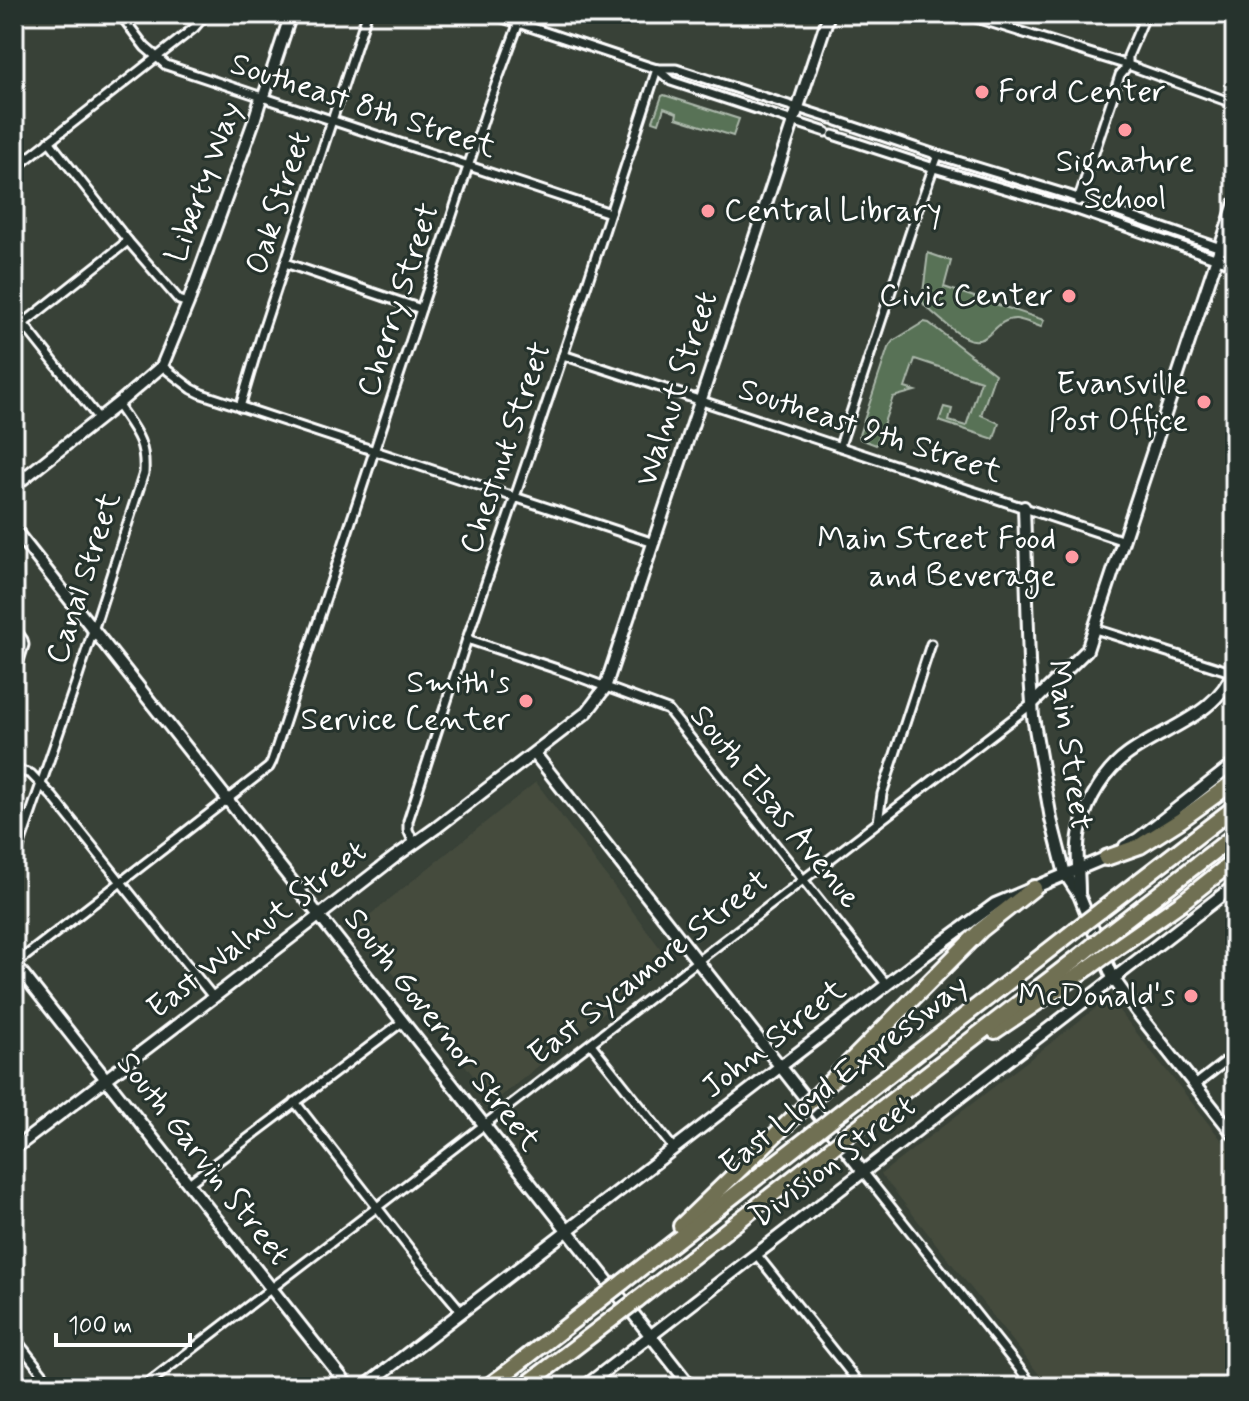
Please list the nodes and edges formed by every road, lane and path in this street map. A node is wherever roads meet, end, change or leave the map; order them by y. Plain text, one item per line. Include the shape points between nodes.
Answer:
1 (120, 14) edge
2 (206, 14) edge
3 (291, 14) edge
4 (367, 14) edge
5 (491, 14) edge
6 (829, 14) edge
7 (963, 14) edge
8 (1146, 14) edge
9 (982, 17) edge
10 (520, 18) edge
11 (155, 57) junction
12 (1128, 65) junction
13 (657, 69) junction
14 (261, 98) junction
15 (1235, 104) edge
16 (798, 107) junction
17 (331, 120) junction
18 (794, 122) junction
19 (49, 141) junction
20 (938, 155) junction
21 (468, 166) junction
22 (934, 168) junction
23 (14, 169) edge
24 (1078, 199) junction
25 (1235, 203) edge
26 (1080, 211) junction
27 (610, 213) junction
28 (128, 241) junction
29 (1235, 253) edge
30 (1218, 254) junction
31 (285, 263) junction
32 (1235, 265) edge
33 (188, 303) junction
34 (421, 309) junction
35 (14, 312) edge
36 (23, 323) junction
37 (14, 331) edge
38 (563, 355) junction
39 (162, 366) junction
40 (701, 401) junction
41 (117, 404) junction
42 (240, 407) junction
43 (99, 419) junction
44 (840, 446) junction
45 (375, 451) junction
46 (14, 486) edge
47 (515, 497) junction
48 (1024, 507) junction
49 (14, 529) edge
50 (1124, 541) junction
51 (654, 543) junction
52 (14, 627) edge
53 (92, 627) junction
54 (1095, 629) junction
55 (467, 639) junction
56 (931, 644) dead end
57 (1234, 671) edge
58 (14, 677) edge
59 (605, 688) junction
60 (1032, 704) junction
61 (535, 754) junction
62 (1235, 763) edge
63 (14, 769) edge
64 (1235, 781) edge
65 (41, 783) junction
66 (227, 800) junction
67 (1235, 807) edge
68 (877, 823) junction
69 (1235, 835) edge
70 (414, 843) junction
71 (1106, 858) junction
72 (1235, 860) edge
73 (14, 862) edge
74 (1079, 869) junction
75 (1065, 874) junction
76 (804, 880) junction
77 (121, 882) junction
78 (1235, 885) edge
79 (1034, 888) junction
80 (1079, 895) junction
81 (318, 915) junction
82 (698, 962) junction
83 (14, 965) edge
84 (1113, 978) junction
85 (887, 985) junction
86 (213, 997) junction
87 (402, 1022) junction
88 (591, 1044) junction
89 (1235, 1054) edge
90 (940, 1065) junction
91 (780, 1067) junction
92 (106, 1078) junction
93 (1195, 1085) junction
94 (295, 1102) junction
95 (484, 1126) junction
96 (1235, 1136) edge
97 (14, 1149) edge
98 (674, 1149) junction
99 (864, 1173) junction
100 (189, 1183) junction
101 (378, 1206) junction
102 (568, 1231) junction
103 (756, 1254) junction
104 (636, 1272) junction
105 (272, 1288) junction
106 (462, 1312) junction
107 (651, 1336) junction
108 (14, 1337) edge
109 (1032, 1384) edge
110 (525, 1385) edge
111 (53, 1387) edge
112 (143, 1387) edge
113 (349, 1387) edge
114 (364, 1387) edge
115 (487, 1387) edge
116 (584, 1387) edge
117 (691, 1387) edge
118 (862, 1387) edge
119 (1022, 1387) edge

1 - 11 street, Southeast 8th Street
2 - 11 street
3 - 14 main road, Liberty Way
4 - 17 street, Oak Street
5 - 10 street
6 - 16 main road, Walnut Street
7 - 9 street
8 - 12 street
9 - 12 street
10 - 13 street
10 - 21 street, Cherry Street
11 - 14 street, Southeast 8th Street
11 - 19 street
12 - 15 street
12 - 24 street
13 - 16 street via 676,69
13 - 18 street via 671,81
13 - 27 street, Chestnut Street
14 - 17 street, Southeast 8th Street
14 - 33 main road, Liberty Way
16 - 18 main road, Walnut Street
16 - 20 street
17 - 21 street, Southeast 8th Street
17 - 31 street, Oak Street
18 - 22 street
18 - 40 main road, Walnut Street
19 - 23 street
19 - 28 street
20 - 22 street
20 - 24 street
21 - 27 street, Southeast 8th Street
21 - 34 street, Cherry Street
22 - 26 street
22 - 44 street
24 - 26 street
24 - 30 street
25 - 30 main road
26 - 30 street
27 - 38 street, Chestnut Street
28 - 33 street via 179,300
28 - 36 street
29 - 30 street
30 - 32 street
30 - 50 main road
31 - 34 street
31 - 42 street, Oak Street
33 - 39 main road, Liberty Way
34 - 45 street, Cherry Street
35 - 36 street
36 - 37 street
36 - 43 street
38 - 40 street, Southeast 9th Street
38 - 47 street, Chestnut Street
39 - 41 main road
39 - 42 street via 192,389
40 - 44 street, Southeast 9th Street
40 - 51 main road, Walnut Street
41 - 43 main road
41 - 53 street, Canal Street via 141,440 144,473
42 - 45 street
43 - 46 main road
44 - 48 street, Southeast 9th Street
45 - 47 street
45 - 66 street, Cherry Street via 272,761
47 - 51 street
47 - 55 street, Chestnut Street
48 - 50 street, Southeast 9th Street
48 - 60 main road, Main Street
49 - 53 main road, South Governor Street
50 - 54 main road
51 - 59 main road, Walnut Street
52 - 58 street via 24,645
53 - 65 street, Canal Street
53 - 66 main road, South Governor Street
54 - 57 street
54 - 60 main road via 1087,650
55 - 59 street, South Elsas Avenue
55 - 70 street, Chestnut Street via 408,821
56 - 68 street
57 - 74 main road via 1209,705 1130,753 1107,774 1081,825
59 - 61 main road, Walnut Street via 587,712
59 - 76 street, South Elsas Avenue via 668,710
60 - 68 street, East Sycamore Street
60 - 75 main road, Main Street
61 - 70 main road, East Walnut Street
61 - 82 main road
62 - 71 main road, John Street
63 - 65 street
64 - 71 highway via 1140,846
65 - 73 street, Canal Street
65 - 77 street
66 - 77 street, Cherry Street
66 - 81 main road, South Governor Street
67 - 104 highway, East Lloyd Expressway, bridge
68 - 76 street, East Sycamore Street
69 - 90 highway, East Lloyd Expressway, bridge
70 - 81 main road, East Walnut Street
71 - 74 main road, John Street
72 - 90 highway, bridge via 1015,1020
74 - 75 main road, John Street
74 - 80 main road
75 - 79 main road, John Street
75 - 80 main road, Main Street
76 - 82 street, East Sycamore Street
76 - 85 street, South Elsas Avenue
77 - 83 street, Cherry Street
77 - 86 street
78 - 84 main road, Division Street
79 - 85 main road, John Street via 995,904
79 - 104 highway, bridge via 981,930
80 - 84 main road, Main Street
81 - 86 main road, East Walnut Street
81 - 87 main road, South Governor Street
82 - 88 street, East Sycamore Street
82 - 91 main road
83 - 92 main road, South Garvin Street
84 - 93 main road, Main Street
84 - 99 main road, Division Street
85 - 91 main road, John Street
86 - 92 main road, East Walnut Street
87 - 94 street
87 - 95 main road, South Governor Street
88 - 95 street, East Sycamore Street
88 - 98 street
89 - 93 street
90 - 110 highway, East Lloyd Expressway, bridge
91 - 98 main road, John Street
91 - 99 main road
92 - 97 main road, East Walnut Street
92 - 100 main road, South Garvin Street
93 - 96 main road, Main Street
94 - 100 street
94 - 101 street
95 - 101 street, East Sycamore Street
95 - 102 main road, South Governor Street
98 - 102 main road, John Street
99 - 103 main road, Division Street
99 - 109 street
100 - 105 main road, South Garvin Street
101 - 105 street, East Sycamore Street
101 - 106 street
102 - 106 main road, John Street
102 - 107 main road, South Governor Street
103 - 107 main road, Division Street
103 - 118 street
104 - 115 highway, East Lloyd Expressway, bridge
105 - 112 street, East Sycamore Street
105 - 113 main road, South Garvin Street
106 - 114 main road, John Street
107 - 116 main road, Division Street
107 - 117 main road, South Governor Street
108 - 111 street
109 - 119 street

